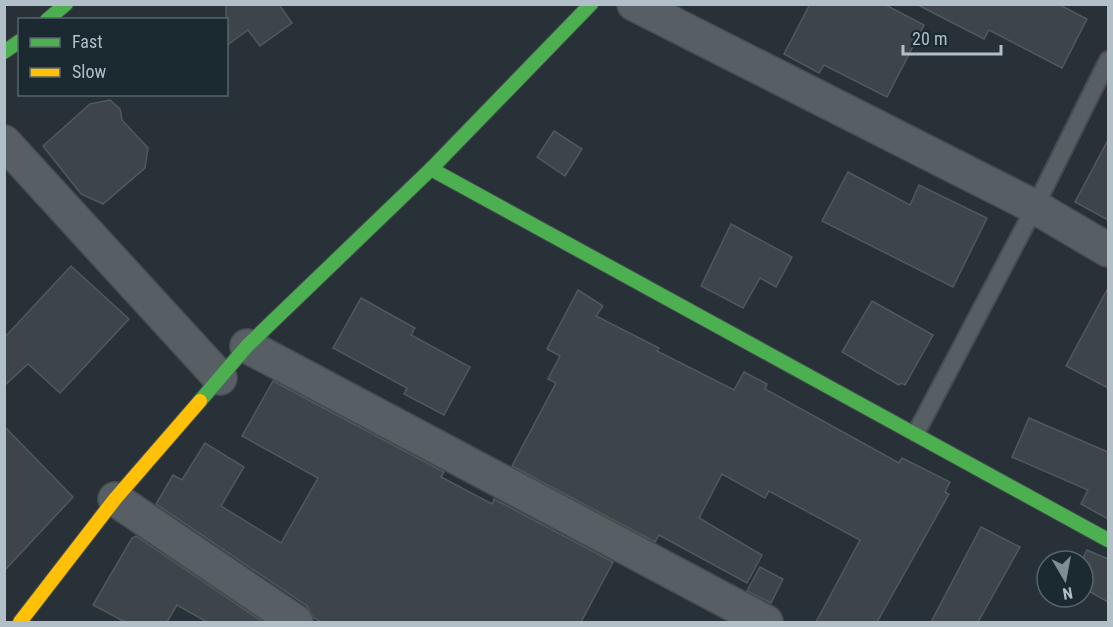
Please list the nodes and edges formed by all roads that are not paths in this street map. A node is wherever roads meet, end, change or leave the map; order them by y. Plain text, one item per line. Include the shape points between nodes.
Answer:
1 (66, 4) edge
2 (591, 4) edge
3 (634, 4) edge
4 (49, 18) edge
5 (18, 42) edge
6 (4, 52) edge
7 (1108, 60) edge
8 (4, 142) edge
9 (431, 169) junction
10 (1035, 207) junction
11 (1108, 250) edge
12 (248, 346) junction
13 (220, 378) junction
14 (916, 433) junction
15 (115, 499) junction
16 (1108, 540) edge
17 (20, 622) edge
18 (295, 622) edge
19 (766, 622) edge

1 - 4 street
2 - 9 street
3 - 10 street
5 - 6 street
7 - 10 lane
8 - 13 street
9 - 12 street
9 - 14 street
10 - 11 street
10 - 14 lane
12 - 13 street
12 - 19 street
13 - 15 street
14 - 16 street
15 - 17 street
15 - 18 street

